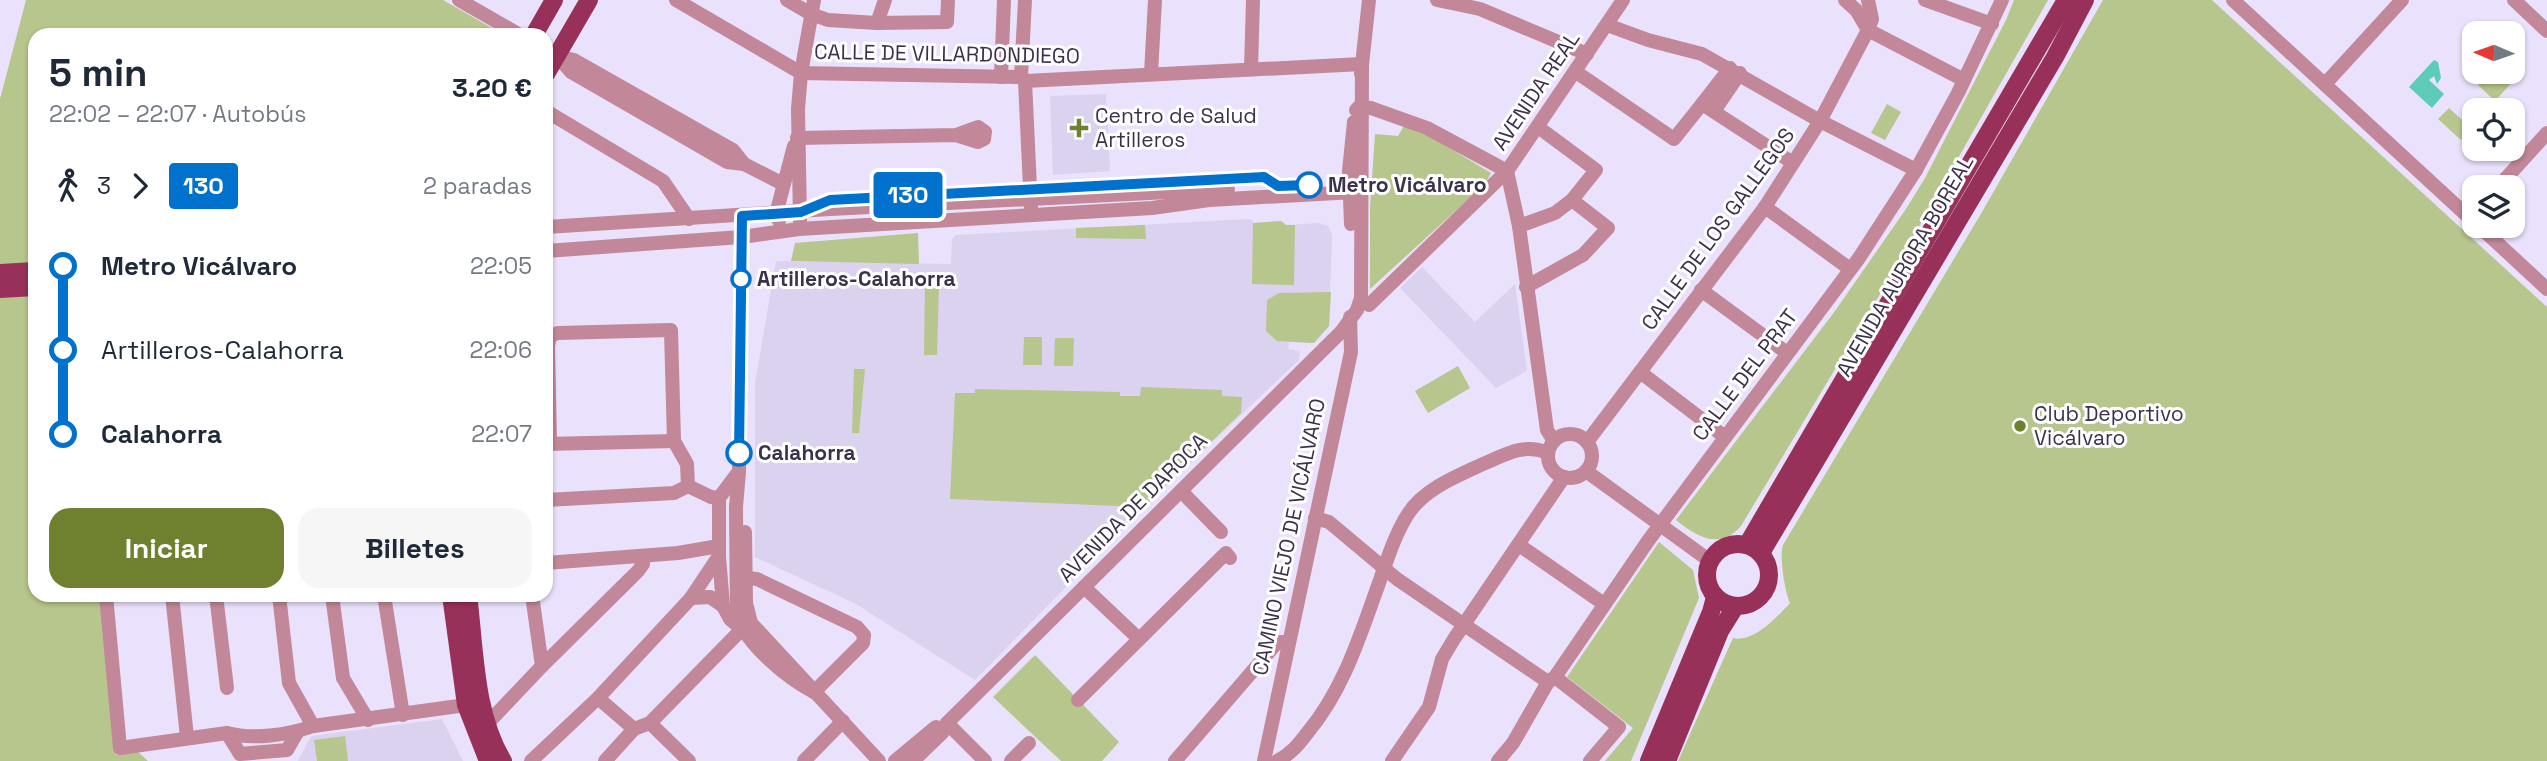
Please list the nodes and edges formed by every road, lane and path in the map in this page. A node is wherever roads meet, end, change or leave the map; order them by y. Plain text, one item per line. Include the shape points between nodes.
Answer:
1 (459, 0) edge
2 (554, 0) edge
3 (589, 0) edge
4 (676, 0) edge
5 (787, 0) edge
6 (885, 0) edge
7 (948, 0) edge
8 (1004, 0) edge
9 (1025, 0) edge
10 (1155, 0) edge
11 (1253, 0) edge
12 (1369, 0) edge
13 (1437, 0) edge
14 (1623, 0) edge
15 (1845, 0) edge
16 (1868, 0) edge
17 (1924, 0) edge
18 (2002, 0) edge
19 (2066, 0) edge
20 (2085, 0) edge
21 (2233, 0) edge
22 (2402, 0) edge
23 (2514, 0) edge
24 (813, 7) edge
25 (877, 23) junction
26 (1992, 24) junction
27 (1607, 25) junction
28 (508, 28) edge
29 (538, 28) edge
30 (1868, 30) junction
31 (2547, 31) edge
32 (553, 52) edge
33 (553, 54) edge
34 (1587, 54) junction
35 (1362, 64) junction
36 (1251, 69) junction
37 (1735, 71) junction
38 (1576, 72) junction
39 (801, 73) junction
40 (1151, 74) junction
41 (1001, 77) junction
42 (1023, 79) junction
43 (1964, 80) junction
44 (2325, 84) junction
45 (1708, 108) junction
46 (1359, 109) junction
47 (553, 115) edge
48 (1820, 121) junction
49 (553, 126) edge
50 (1538, 127) junction
51 (2547, 133) edge
52 (956, 135) dead end
53 (797, 138) junction
54 (1793, 163) junction
55 (1916, 170) junction
56 (1507, 171) junction
57 (2509, 175) edge
58 (783, 184) junction
59 (1353, 189) junction
60 (1031, 194) junction
61 (1572, 200) junction
62 (1765, 207) junction
63 (2462, 208) edge
64 (801, 212) junction
65 (776, 214) junction
66 (742, 216) junction
67 (1032, 216) junction
68 (690, 219) junction
69 (663, 220) junction
70 (1519, 226) junction
71 (553, 227) edge
72 (800, 229) junction
73 (782, 233) junction
74 (741, 237) junction
75 (2494, 238) edge
76 (553, 250) edge
77 (1850, 269) junction
78 (28, 271) edge
79 (0, 273) edge
80 (28, 287) edge
81 (1526, 287) junction
82 (0, 289) edge
83 (2547, 289) edge
84 (1702, 290) junction
85 (1369, 305) dead end
86 (1349, 323) junction
87 (553, 335) edge
88 (1787, 354) junction
89 (1640, 372) junction
90 (1724, 437) junction
91 (674, 441) junction
92 (1587, 442) junction
93 (553, 443) edge
94 (1551, 447) junction
95 (738, 471) junction
96 (1586, 471) junction
97 (1564, 478) junction
98 (688, 486) junction
99 (1181, 491) junction
100 (719, 498) junction
101 (553, 500) edge
102 (1315, 518) junction
103 (1660, 524) junction
104 (1221, 532) dead end
105 (1519, 545) junction
106 (1754, 549) junction
107 (719, 551) junction
108 (642, 556) junction
109 (1230, 558) dead end
110 (1710, 561) junction
111 (553, 562) edge
112 (1384, 567) junction
113 (747, 578) junction
114 (1084, 587) junction
115 (1715, 597) junction
116 (691, 598) junction
117 (107, 602) edge
118 (173, 602) edge
119 (217, 602) edge
120 (280, 602) edge
121 (333, 602) edge
122 (385, 602) edge
123 (452, 602) edge
124 (468, 602) edge
125 (533, 602) edge
126 (1604, 604) junction
127 (723, 606) junction
128 (1735, 607) junction
129 (1464, 625) junction
130 (741, 629) junction
131 (1139, 639) junction
132 (1287, 642) junction
133 (542, 666) junction
134 (1552, 680) junction
135 (227, 688) dead end
136 (814, 692) junction
137 (598, 698) junction
138 (1078, 700) dead end
139 (474, 704) junction
140 (403, 715) junction
141 (369, 720) junction
142 (843, 721) junction
143 (650, 723) junction
144 (947, 723) junction
145 (488, 724) junction
146 (313, 726) junction
147 (634, 729) junction
148 (187, 737) junction
149 (1029, 743) dead end
150 (977, 759) edge
151 (488, 761) edge
152 (503, 761) edge
153 (531, 761) edge
154 (605, 761) edge
155 (689, 761) edge
156 (804, 761) edge
157 (879, 761) edge
158 (895, 761) edge
159 (913, 761) edge
160 (1012, 761) edge
161 (1175, 761) edge
162 (1264, 761) edge
163 (1278, 761) edge
164 (1392, 761) edge
165 (1498, 761) edge
166 (1590, 761) edge
167 (1648, 761) edge
168 (1667, 761) edge

1 - 28 street
2 - 29 main road
3 - 32 main road
4 - 39 street, CALLE DE VILLARDONDIEGO
5 - 24 street
6 - 25 street
7 - 25 street via 947,22
8 - 41 street
9 - 42 street
10 - 40 street
11 - 36 street
12 - 35 street
13 - 34 street via 1480,9
14 - 27 street, AVENIDA REAL
15 - 30 street
16 - 30 street via 1872,19
17 - 26 street
18 - 26 street, CALLE DEL PRAT
19 - 106 main road, AVENIDA AURORA BOREAL
20 - 106 main road, AVENIDA AURORA BOREAL
21 - 44 street
22 - 44 street
23 - 31 street
24 - 25 street via 828,20
24 - 39 street
26 - 43 street, CALLE DEL PRAT
27 - 34 street, AVENIDA REAL
27 - 37 street via 1702,54
30 - 43 street
30 - 48 street, CALLE DE LOS GALLEGOS
33 - 58 street via 566,69 702,148
34 - 38 street, AVENIDA REAL
35 - 36 street, CALLE DE VILLARDONDIEGO
35 - 46 street
36 - 40 street, CALLE DE VILLARDONDIEGO
37 - 45 street
37 - 48 street
38 - 45 street via 1674,139
38 - 50 street, AVENIDA REAL
39 - 41 street, CALLE DE VILLARDONDIEGO
39 - 53 street
40 - 42 street, CALLE DE VILLARDONDIEGO
41 - 42 street, CALLE DE VILLARDONDIEGO
42 - 60 street
43 - 55 street, CALLE DEL PRAT
44 - 63 street
45 - 54 street
46 - 56 street via 1371,108 1427,128
46 - 59 street
47 - 68 street via 663,181
48 - 54 street, CALLE DE LOS GALLEGOS
48 - 55 street
49 - 69 street via 663,188 667,202
50 - 56 street, AVENIDA REAL
50 - 61 street via 1596,170
51 - 57 street
52 - 53 street
53 - 58 street
53 - 64 street
54 - 62 street, CALLE DE LOS GALLEGOS
55 - 77 street, CALLE DEL PRAT
56 - 70 street
56 - 85 street
58 - 65 street
59 - 60 street
59 - 67 street
59 - 86 street, CAMINO VIEJO DE VICÁLVARO
59 - 86 street via 1361,261 1360,304
60 - 64 street
60 - 67 street
61 - 70 street via 1555,213
61 - 81 street via 1608,229 1583,255
62 - 77 street
62 - 84 street, CALLE DE LOS GALLEGOS
64 - 65 street
64 - 72 street
65 - 66 street
65 - 73 street
66 - 68 street
66 - 74 street
67 - 72 street
68 - 69 street
69 - 71 street
70 - 81 street
72 - 73 street
73 - 74 street
74 - 76 street
74 - 95 street
75 - 83 street
77 - 88 street, CALLE DEL PRAT
78 - 79 main road
80 - 82 main road
81 - 94 street
84 - 88 street
84 - 89 street, CALLE DE LOS GALLEGOS
86 - 99 street, AVENIDA DE DAROCA
86 - 102 street, CAMINO VIEJO DE VICÁLVARO via 1351,352
87 - 91 street via 671,330
88 - 90 street, CALLE DEL PRAT
89 - 90 street
89 - 92 street, CALLE DE LOS GALLEGOS
90 - 103 street, CALLE DEL PRAT
91 - 93 street
91 - 98 street via 687,464
92 - 94 street via 1572,434 1559,437
92 - 96 street via 1592,454
94 - 97 street via 1550,465
94 - 112 street via 1525,447 1448,480 1409,513
95 - 100 street
95 - 113 street via 744,490
95 - 130 street via 736,600
96 - 97 street
96 - 103 street
97 - 105 street
98 - 100 street
98 - 101 street via 674,493
99 - 104 street
99 - 114 street, AVENIDA DE DAROCA
100 - 107 street
102 - 112 street via 1329,522
102 - 132 street, CAMINO VIEJO DE VICÁLVARO
103 - 110 street
103 - 126 street, CALLE DEL PRAT
105 - 126 street
105 - 129 street
106 - 110 main road via 1726,547
106 - 128 main road via 1768,564 1768,585 1755,602
107 - 108 street
107 - 116 street
107 - 127 street
108 - 111 street
108 - 133 street via 638,572
109 - 131 street via 1226,553
110 - 115 main road via 1707,580
112 - 129 street
112 - 163 street via 1338,688 1293,751
113 - 136 street via 751,623
113 - 136 street via 857,627 864,635 863,643
114 - 131 street
114 - 144 street, AVENIDA DE DAROCA
115 - 128 main road
115 - 167 main road
116 - 127 street via 710,597
116 - 137 street
117 - 148 street via 120,748
118 - 148 street
119 - 135 street
120 - 146 street via 289,683
121 - 141 street via 343,678
122 - 140 street
123 - 139 main road
124 - 139 main road
125 - 133 street
126 - 134 street, CALLE DEL PRAT
127 - 130 street
128 - 168 main road via 1720,631
129 - 134 street
129 - 164 street via 1442,659 1429,707
130 - 136 street via 787,676
130 - 143 street
131 - 138 street
132 - 161 street via 1275,645
132 - 162 street, CAMINO VIEJO DE VICÁLVARO
133 - 145 street
134 - 165 street, CALLE DEL PRAT
134 - 166 street via 1619,727
136 - 142 street
137 - 147 street
137 - 153 street
139 - 140 street
139 - 145 main road
139 - 151 main road
140 - 141 street
141 - 146 street
142 - 156 street
142 - 157 street
143 - 147 street
143 - 155 street
144 - 150 street
144 - 158 street, AVENIDA DE DAROCA
144 - 159 street, AVENIDA DE DAROCA
145 - 152 main road
146 - 148 street via 298,732 242,737 226,733
147 - 154 street
149 - 160 street

